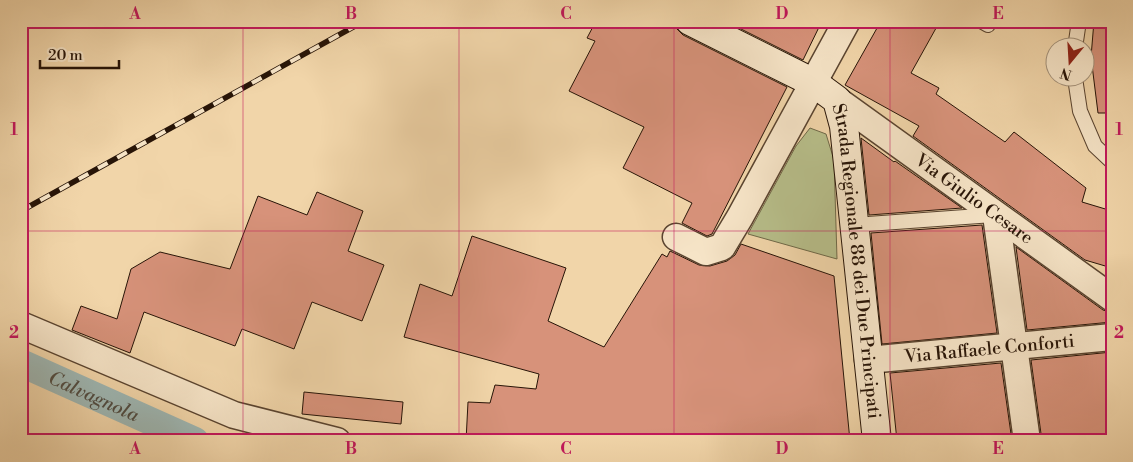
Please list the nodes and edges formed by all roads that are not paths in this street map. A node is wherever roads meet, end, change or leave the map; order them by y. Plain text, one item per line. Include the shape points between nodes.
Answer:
1 (690, 21) edge
2 (847, 21) edge
3 (1079, 21) edge
4 (1076, 38) edge
5 (814, 82) junction
6 (1077, 88) edge
7 (837, 100) junction
8 (1112, 162) edge
9 (996, 215) junction
10 (854, 225) junction
11 (676, 237) dead end
12 (1112, 298) edge
13 (21, 325) edge
14 (1112, 337) edge
15 (1014, 346) junction
16 (868, 360) junction
17 (337, 441) edge
18 (877, 441) edge
19 (1027, 441) edge

1 - 5 main road, Strada Regionale 88 dei Due Principati
2 - 5 street
3 - 4 lane
5 - 7 main road, Strada Regionale 88 dei Due Principati
5 - 11 street via 722,247 706,252
6 - 8 lane via 1080,111 1096,146
7 - 9 street, Via Giulio Cesare
7 - 10 main road, Strada Regionale 88 dei Due Principati via 844,126
9 - 10 lane
9 - 12 street, Via Giulio Cesare
9 - 15 street
10 - 16 main road, Strada Regionale 88 dei Due Principati
13 - 17 street via 234,415
14 - 15 street, Via Raffaele Conforti
15 - 16 street, Via Raffaele Conforti
15 - 19 street
16 - 18 main road, Strada Regionale 88 dei Due Principati

